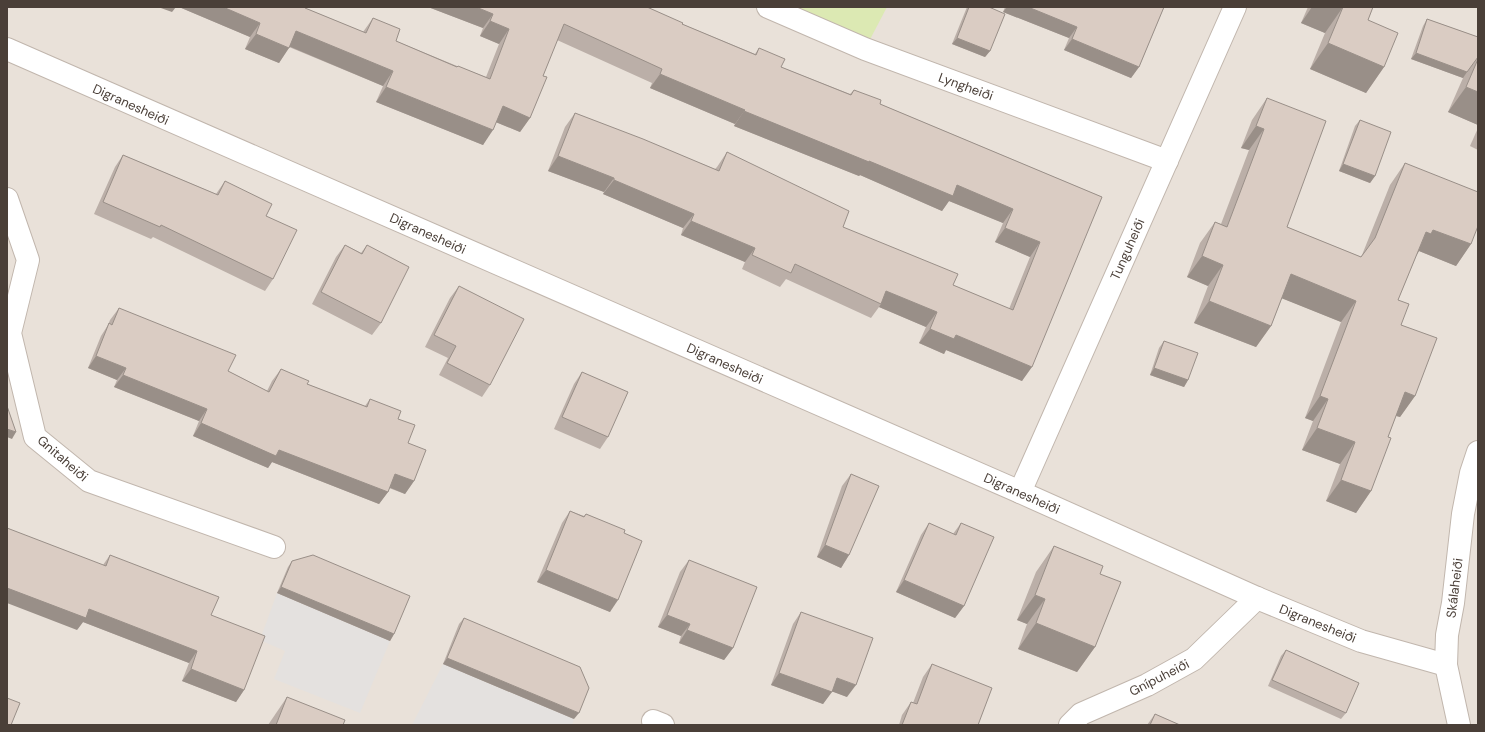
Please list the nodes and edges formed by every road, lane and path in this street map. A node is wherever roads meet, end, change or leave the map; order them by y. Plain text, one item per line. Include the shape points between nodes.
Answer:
1 (768, 7) edge
2 (1235, 7) edge
3 (7, 50) edge
4 (1167, 161) junction
5 (7, 199) edge
6 (1478, 452) edge
7 (1020, 492) junction
8 (274, 547) dead end
9 (1257, 598) junction
10 (1446, 666) junction
11 (1070, 725) edge
12 (1459, 725) edge

1 - 4 street, Lyngheiði via 865,49
2 - 4 street, Tunguheiði
3 - 7 street, Digranesheiði
4 - 7 street, Tunguheiði
5 - 8 street, Gnitaheiði via 28,260 10,333 35,437 89,481
6 - 10 street, Skálaheiði via 1463,514 1447,635
7 - 9 street, Digranesheiði
9 - 10 street, Digranesheiði via 1361,641
9 - 11 street, Gnípuheiði via 1194,659 1147,685 1081,714
10 - 12 street, Skálaheiði

